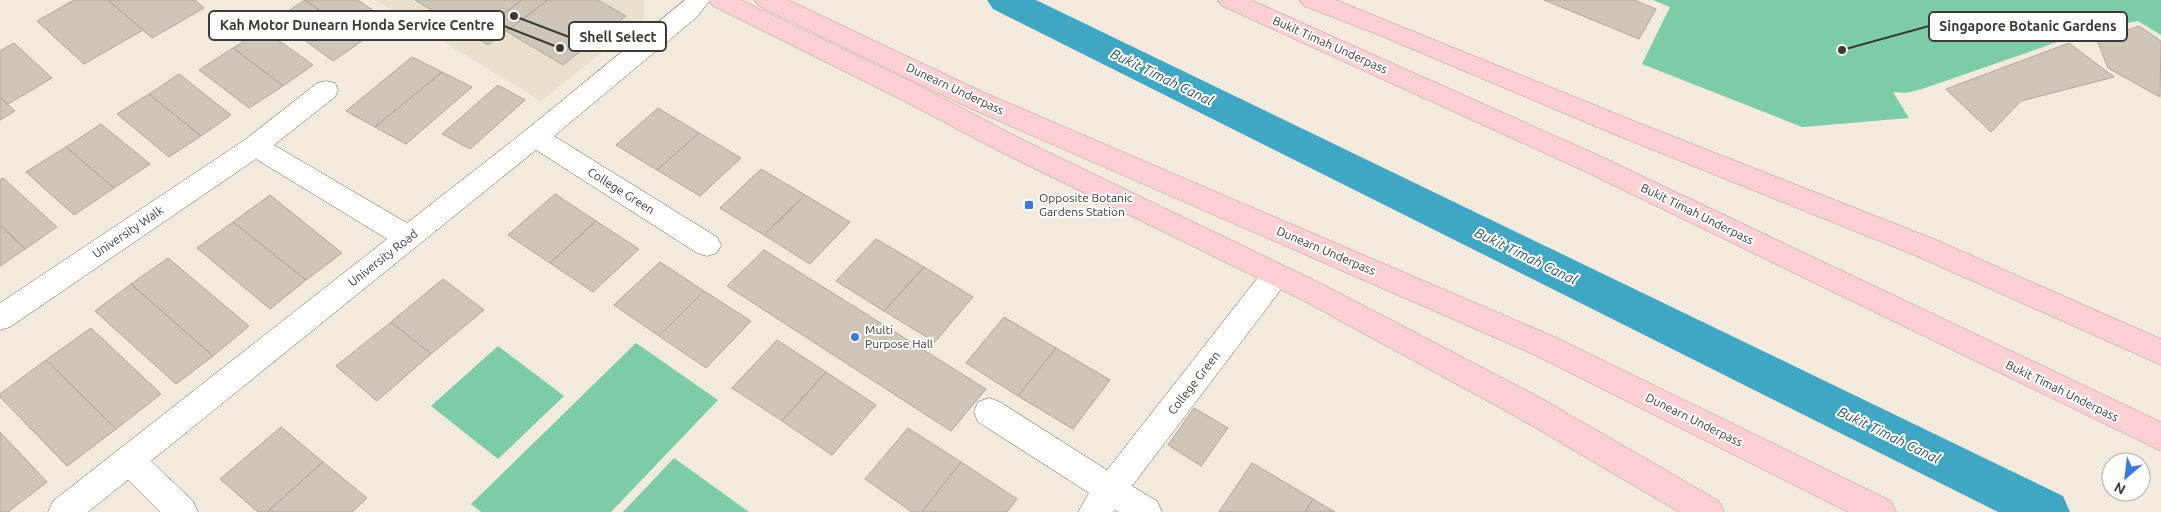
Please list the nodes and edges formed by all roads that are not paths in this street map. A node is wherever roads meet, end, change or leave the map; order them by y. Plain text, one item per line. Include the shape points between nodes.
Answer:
1 (698, 0) edge
2 (722, 0) edge
3 (767, 0) edge
4 (1230, 0) edge
5 (1312, 0) edge
6 (326, 90) dead end
7 (536, 137) junction
8 (255, 146) junction
9 (409, 238) junction
10 (707, 246) dead end
11 (1276, 275) junction
12 (0, 318) edge
13 (2161, 352) edge
14 (989, 412) dead end
15 (2161, 438) edge
16 (128, 460) junction
17 (1103, 501) edge
18 (64, 512) edge
19 (182, 512) edge
20 (1146, 512) edge
21 (1708, 512) edge
22 (1880, 512) edge

1 - 7 street, University Road
2 - 11 highway
3 - 22 highway, Dunearn Underpass via 976,100 1545,346
4 - 15 highway, Bukit Timah Underpass via 1593,164
5 - 13 highway via 1924,248
6 - 8 street, University Walk
7 - 9 street, University Road
7 - 10 street, College Green
8 - 9 street
8 - 12 street, University Walk
9 - 16 street, University Road
11 - 17 street, College Green
11 - 21 highway via 1528,407
14 - 17 street
16 - 18 street, University Road
16 - 19 street
17 - 20 street

